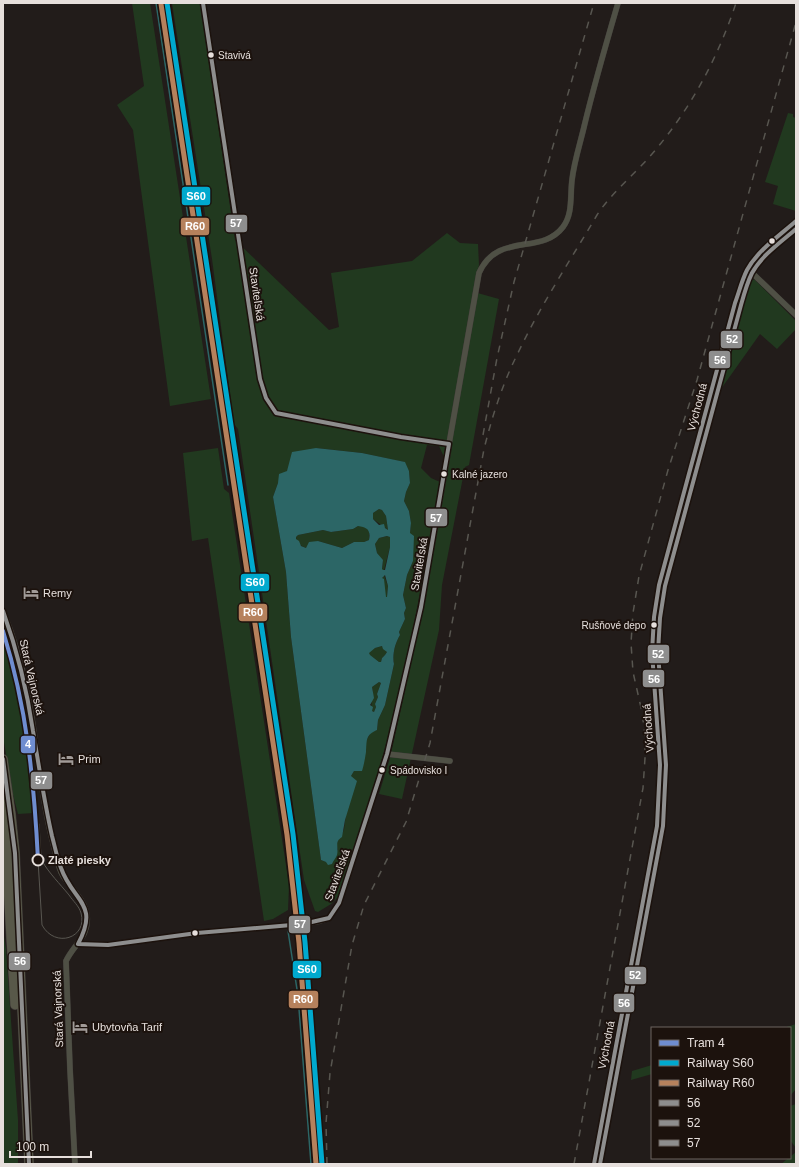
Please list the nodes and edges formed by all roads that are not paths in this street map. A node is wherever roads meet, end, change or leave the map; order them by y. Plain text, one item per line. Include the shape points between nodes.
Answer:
1 (203, 3) edge
2 (618, 3) edge
3 (796, 221) edge
4 (748, 269) junction
5 (796, 315) edge
6 (449, 444) junction
7 (3, 611) edge
8 (387, 754) junction
9 (3, 759) edge
10 (450, 761) dead end
11 (3, 804) edge
12 (15, 853) junction
13 (5, 870) edge
14 (3, 889) edge
15 (16, 889) junction
16 (10, 899) junction
17 (78, 944) junction
18 (23, 1164) edge
19 (29, 1164) edge
20 (75, 1164) edge
21 (594, 1164) edge

1 - 6 street, Staviteľská via 260,379 266,398 276,413
2 - 6 street via 577,154 570,207 564,226 550,238 514,245 497,252 483,264 479,273
3 - 4 street, Východná via 760,254
4 - 5 street
4 - 21 street, Východná via 735,303 659,585 652,636 660,752 657,826
6 - 8 street, Staviteľská via 421,607
7 - 17 street, Stará Vajnorská via 23,674 42,790 61,872 83,903 87,914 86,928
8 - 10 street
8 - 17 street, Staviteľská via 339,903 329,918 303,924 197,933 108,945
9 - 12 main road
11 - 13 main road
12 - 13 street
12 - 15 main road
13 - 15 street
13 - 16 main road
14 - 16 street
15 - 19 main road
16 - 18 main road
17 - 20 street, Stará Vajnorská via 66,961

